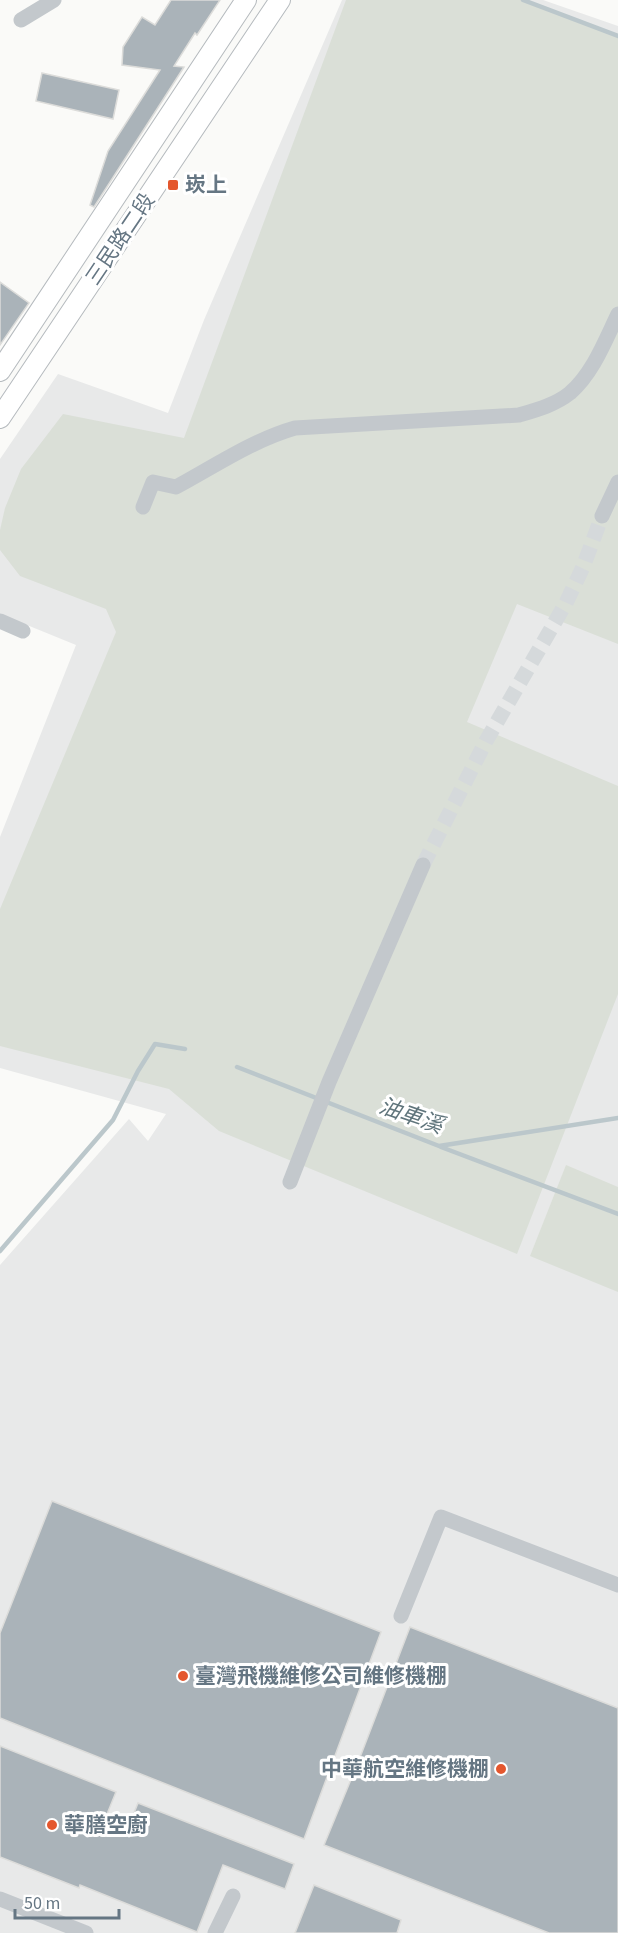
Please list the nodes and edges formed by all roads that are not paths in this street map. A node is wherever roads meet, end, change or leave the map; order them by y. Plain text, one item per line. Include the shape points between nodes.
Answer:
1 (54, 0) edge
2 (246, 0) edge
3 (280, 0) edge
4 (21, 20) dead end
5 (618, 314) edge
6 (0, 371) edge
7 (0, 418) edge
8 (618, 482) edge
9 (143, 507) dead end
10 (602, 516) tunnel mouth
11 (0, 621) edge
12 (23, 631) dead end
13 (423, 865) tunnel mouth
14 (290, 1182) dead end
15 (618, 1585) edge
16 (401, 1616) dead end
17 (233, 1896) dead end
18 (0, 1899) edge
19 (218, 1932) edge
20 (86, 1933) edge

1 - 4 street
2 - 6 main road, 三民路二段
3 - 7 main road, 三民路二段
5 - 9 street via 590,370 570,393 548,406 519,415 295,428 259,441 176,487 153,482
8 - 10 street
11 - 12 street
13 - 14 street
15 - 16 street via 441,1517
17 - 19 street
18 - 20 street

